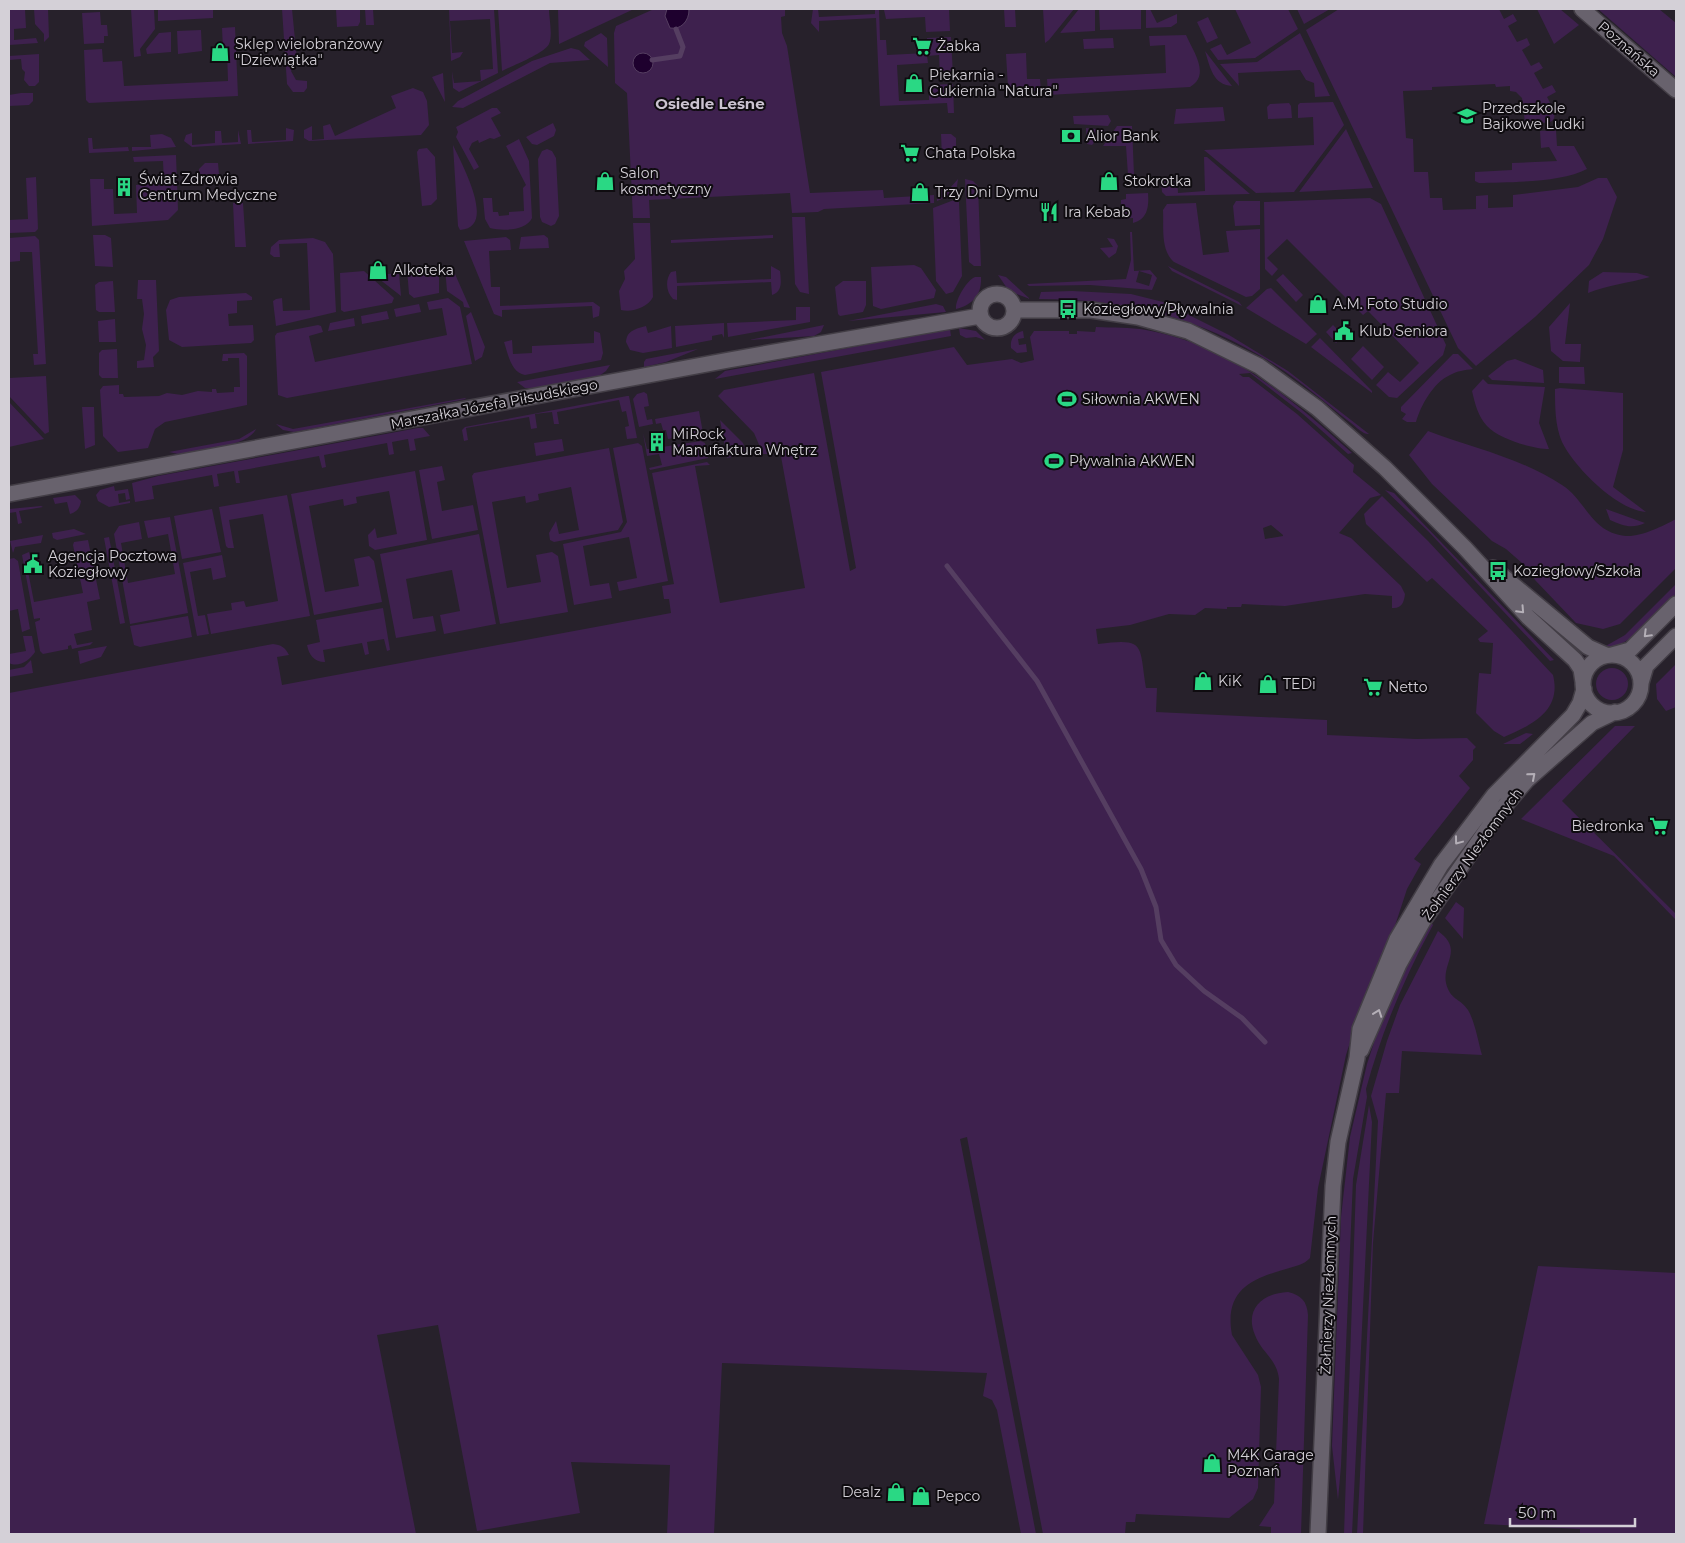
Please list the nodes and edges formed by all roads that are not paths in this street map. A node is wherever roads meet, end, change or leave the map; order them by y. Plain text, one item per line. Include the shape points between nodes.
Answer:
1 (1582, 9) edge
2 (1676, 90) edge
3 (1014, 310) junction
4 (980, 316) junction
5 (9, 494) edge
6 (1465, 548) junction
7 (1676, 604) edge
8 (1676, 636) edge
9 (1609, 655) junction
10 (1641, 683) junction
11 (1583, 685) junction
12 (1615, 712) junction
13 (1357, 1058) junction
14 (1318, 1534) edge

1 - 2 street, Poznańska
3 - 4 street via 1010,323 1000,328 988,326
3 - 4 street via 1006,296 992,294 980,304
3 - 6 street via 1114,312 1188,331 1238,354 1279,378 1344,431
4 - 5 street, Marszałka Józefa Piłsudskiego
6 - 9 street via 1498,571 1588,647
6 -> 11 street via 1528,617 1576,660
7 -> 9 street via 1630,650
8 - 10 street via 1646,666
9 - 10 street via 1623,657 1633,664
9 - 11 street via 1592,662
10 - 12 street via 1633,703
11 - 12 street via 1586,696 1595,707
11 -> 13 street, Żołnierzy Niezłomnych via 1580,703 1573,715 1494,795 1418,901 1397,938 1369,1002 1360,1030
13 -> 12 street, Żołnierzy Niezłomnych via 1399,964 1423,921 1492,821 1535,773 1592,723
13 - 14 street, Żołnierzy Niezłomnych via 1338,1142 1333,1186

